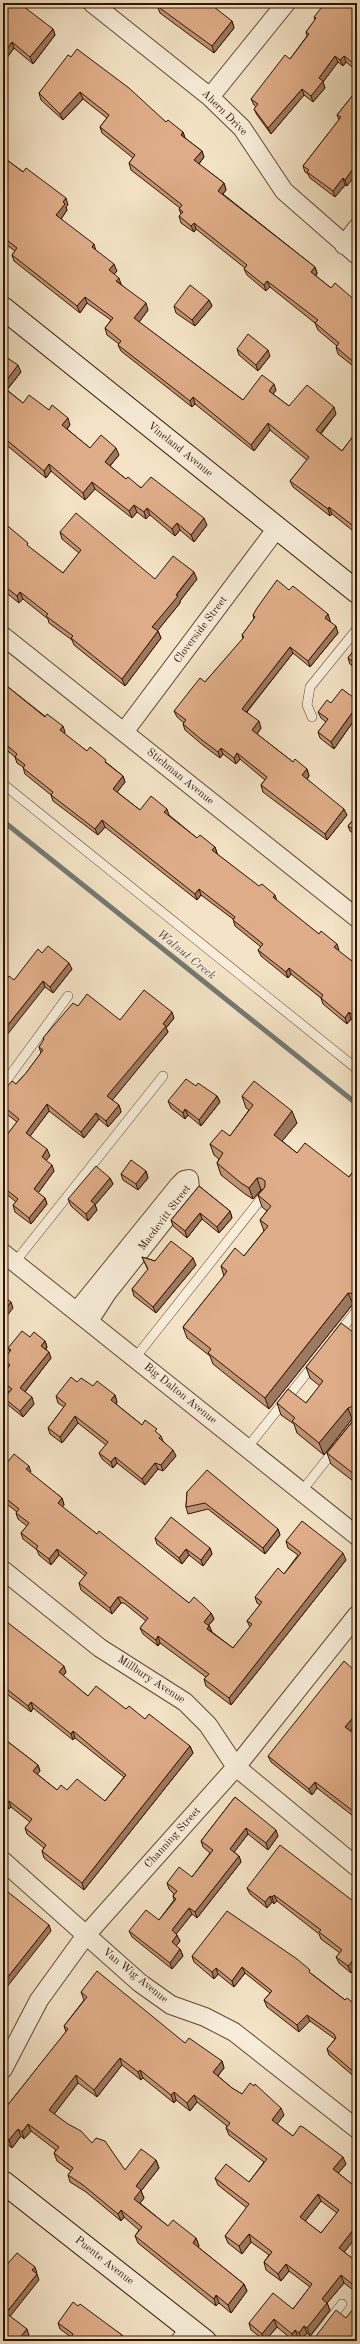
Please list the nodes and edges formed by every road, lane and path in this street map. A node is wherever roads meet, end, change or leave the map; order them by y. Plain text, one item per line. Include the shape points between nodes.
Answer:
1 (92, 3) edge
2 (286, 3) edge
3 (210, 97) junction
4 (357, 228) edge
5 (350, 250) edge
6 (3, 308) edge
7 (277, 528) junction
8 (357, 592) edge
9 (357, 629) edge
10 (3, 636) edge
11 (312, 717) dead end
12 (124, 732) junction
13 (3, 784) edge
14 (357, 918) edge
15 (68, 996) dead end
16 (357, 1069) edge
17 (163, 1076) dead end
18 (3, 1085) edge
19 (264, 1195) edge
20 (9, 1257) edge
21 (357, 1310) edge
22 (83, 1316) junction
23 (332, 1341) edge
24 (322, 1354) edge
25 (135, 1358) junction
26 (342, 1441) edge
27 (247, 1448) junction
28 (301, 1492) junction
29 (357, 1536) edge
30 (3, 1570) edge
31 (357, 1615) edge
32 (236, 1767) junction
33 (3, 1861) edge
34 (357, 1867) edge
35 (86, 1935) junction
36 (3, 2069) edge
37 (357, 2129) edge
38 (3, 2182) edge
39 (342, 2304) dead end
40 (192, 2337) edge
41 (314, 2341) edge

1 - 3 street, Ahern Drive
2 - 3 street
3 - 5 street, Ahern Drive via 242,128 284,191
4 - 5 street
6 - 7 street, Vineland Avenue
7 - 8 street, Vineland Avenue
7 - 12 street, Cloverside Street
9 - 11 lane via 310,688 307,705
10 - 12 street, Stichman Avenue
12 - 14 street, Stichman Avenue
13 - 16 lane
15 - 18 lane
17 - 20 lane
19 - 25 lane
20 - 22 street, Big Dalton Avenue
21 - 23 lane
22 - 22 street, Macdevitt Street via 101,1301 190,1188 189,1179 178,1186
22 - 25 street, Big Dalton Avenue
24 - 27 lane
25 - 27 street, Big Dalton Avenue
26 - 28 lane
27 - 28 street, Big Dalton Avenue
28 - 29 street, Big Dalton Avenue
30 - 32 street, Millbury Avenue via 100,1648 185,1702 208,1725
31 - 32 street, Channing Street
32 - 34 street, Millbury Avenue
32 - 35 street, Channing Street
33 - 35 street, Van Wig Avenue
35 - 36 street, Channing Street via 39,2000
35 - 37 street, Van Wig Avenue via 140,1983 171,2005 205,2017 234,2032
38 - 40 street, Puente Avenue
39 - 41 lane

